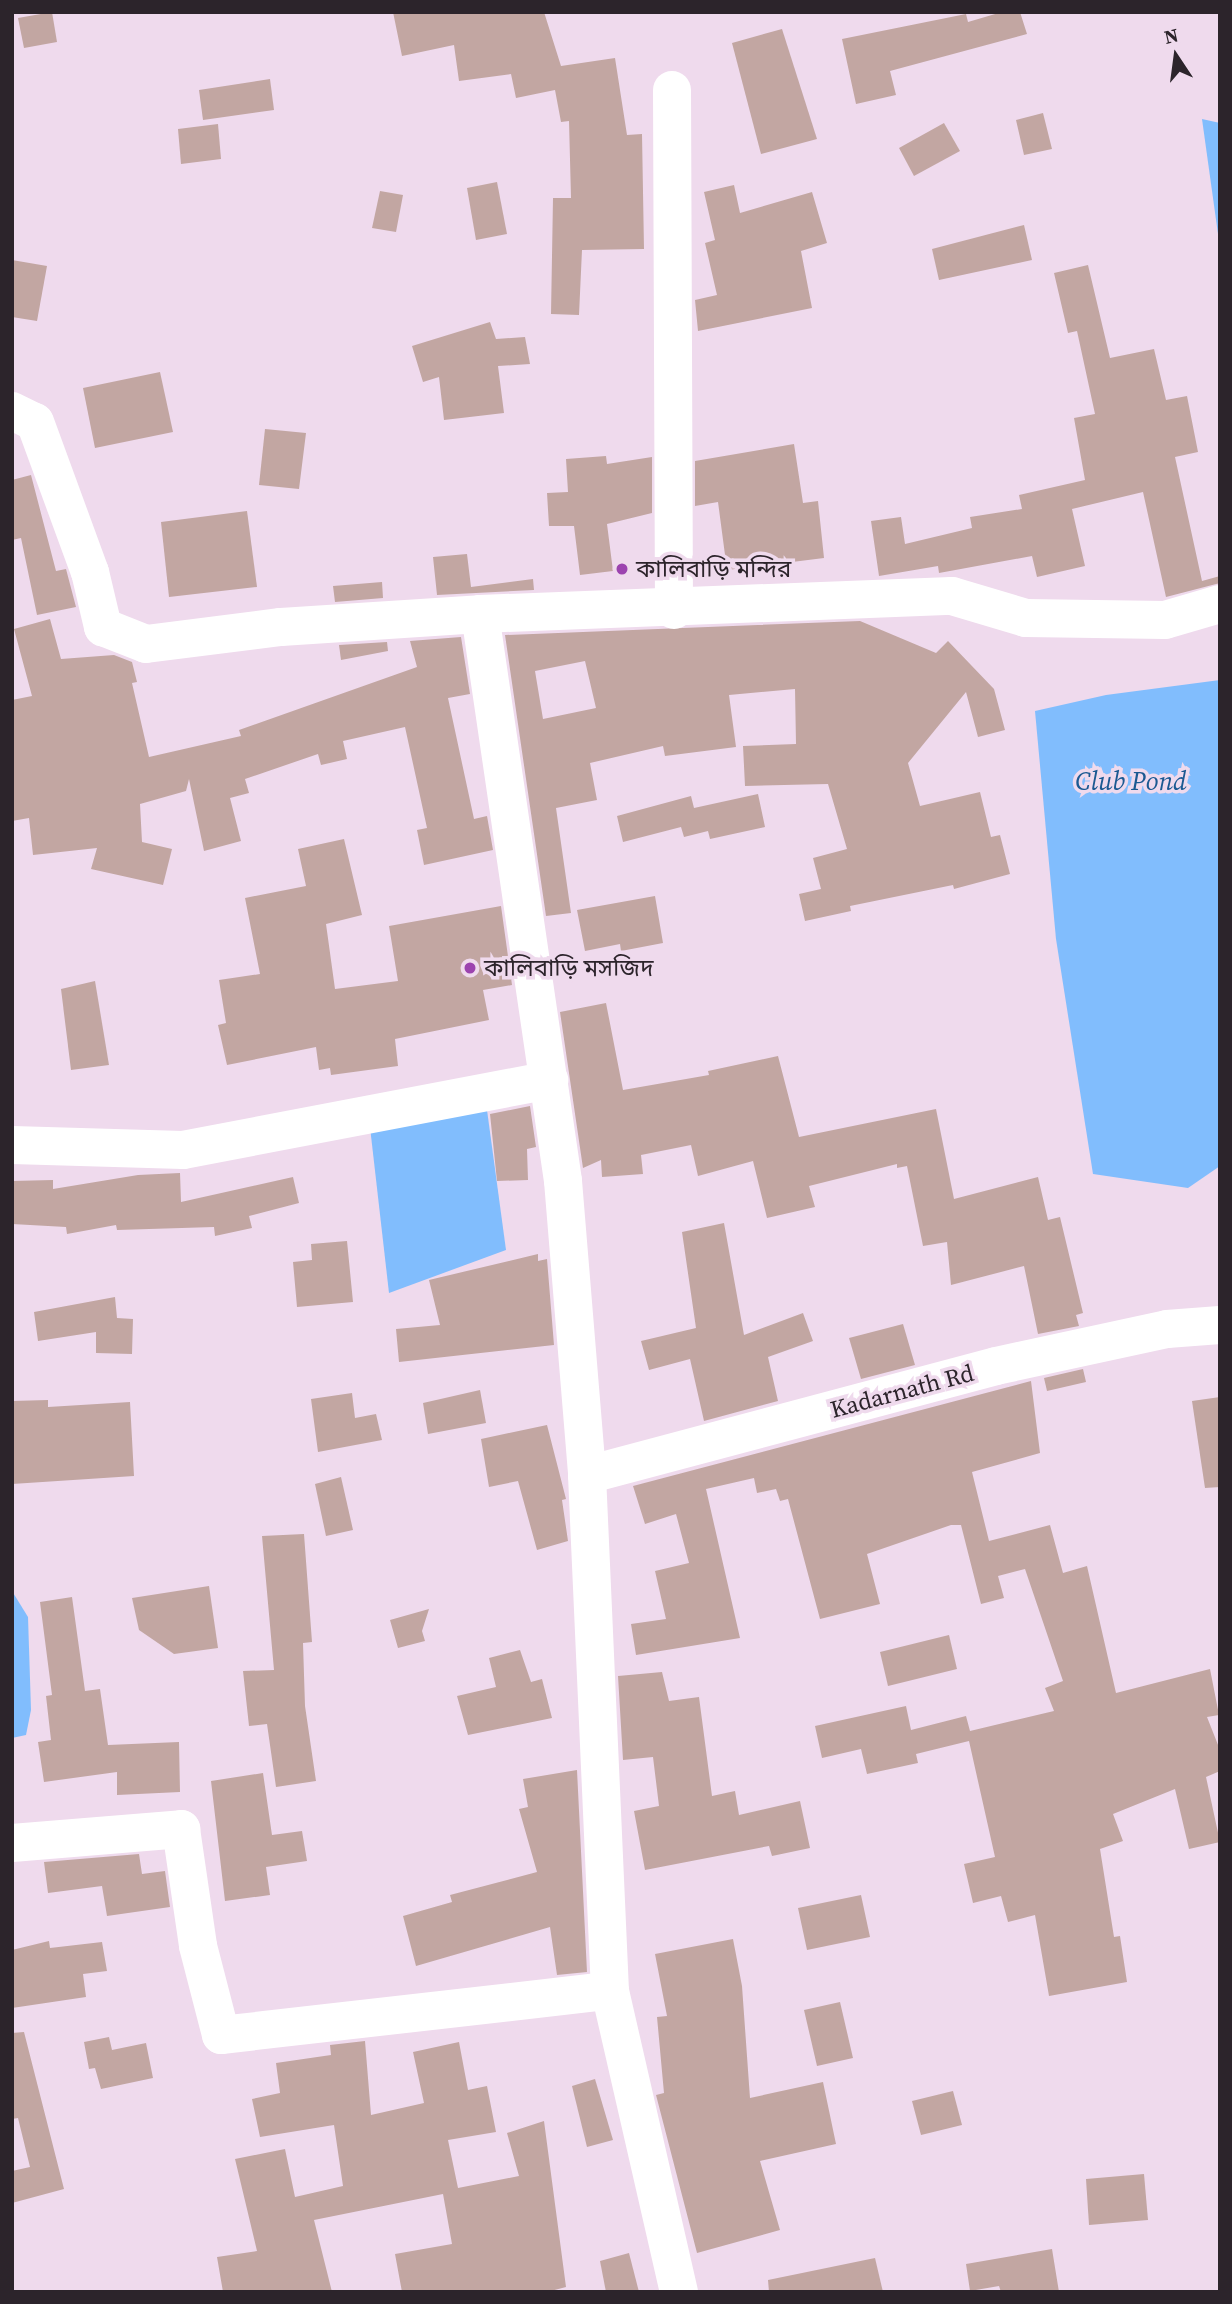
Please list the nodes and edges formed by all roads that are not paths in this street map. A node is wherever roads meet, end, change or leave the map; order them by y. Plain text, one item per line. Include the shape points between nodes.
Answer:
1 (672, 90) dead end
2 (12, 411) edge
3 (1220, 604) edge
4 (674, 610) junction
5 (480, 614) junction
6 (549, 1080) junction
7 (12, 1144) edge
8 (1220, 1325) edge
9 (587, 1475) junction
10 (12, 1843) edge
11 (610, 1991) junction
12 (679, 2292) edge

1 - 4 street
2 - 5 street via 35,422 90,572 103,627 146,644 281,627
3 - 4 street via 1166,620 1026,618 952,596
4 - 5 street
5 - 6 street
6 - 7 street via 183,1150
6 - 9 street via 563,1181
8 - 9 street, Kadarnath Rd via 1167,1329 996,1366
9 - 11 street
10 - 11 street via 181,1829 198,1946 220,2035
11 - 12 street

